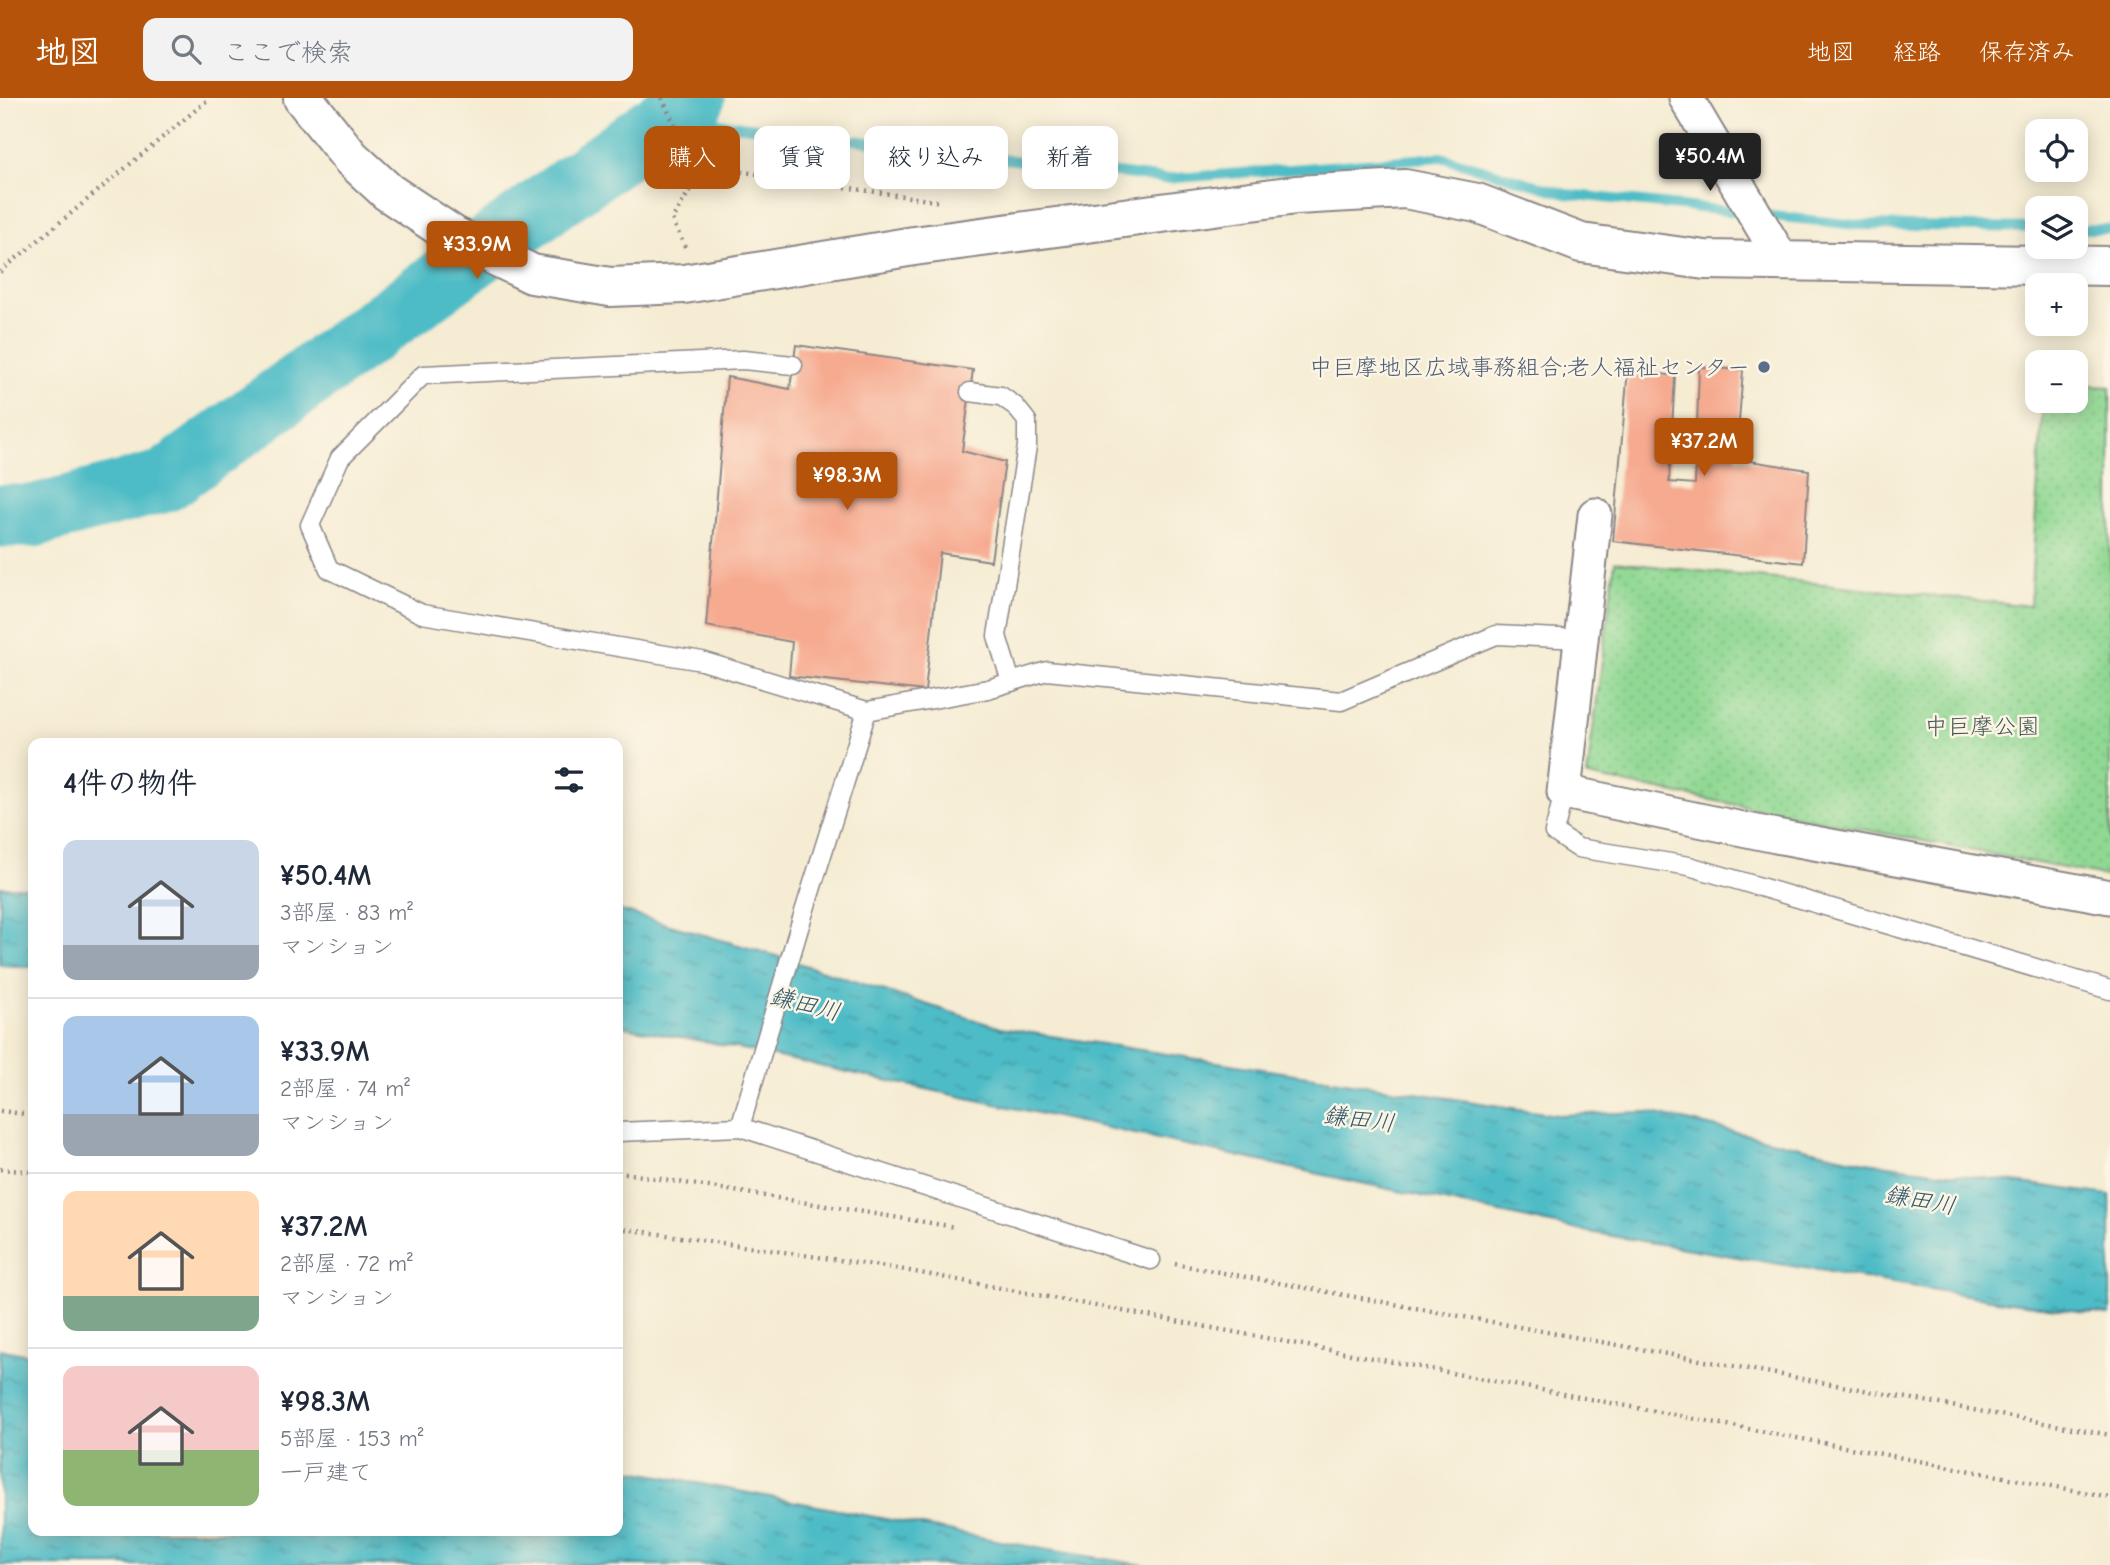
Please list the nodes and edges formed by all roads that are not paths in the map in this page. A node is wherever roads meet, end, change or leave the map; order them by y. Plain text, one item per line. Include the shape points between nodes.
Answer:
1 (303, 98) edge
2 (1686, 98) edge
3 (1782, 260) junction
4 (2110, 266) edge
5 (793, 365) dead end
6 (970, 392) dead end
7 (1595, 515) dead end
8 (1581, 639) junction
9 (1011, 682) junction
10 (867, 711) junction
11 (1564, 792) junction
12 (2110, 897) edge
13 (2110, 990) edge
14 (740, 1126) junction
15 (623, 1132) edge
16 (1151, 1259) road end

1 - 3 street via 351,158 388,192 459,239 532,274 610,287 684,284 914,246 1296,195 1405,189 1477,203 1581,243 1705,260
2 - 3 street
3 - 4 street
5 - 10 lane via 743,360 423,375 340,458 310,525 329,569 422,614 702,661
6 - 9 lane via 1001,396 1027,421 997,636
7 - 8 street
8 - 9 lane via 1496,635 1341,701 1047,671
8 - 11 street
9 - 10 lane
10 - 14 lane
11 - 12 street
11 - 13 lane via 1554,832 1578,848 1689,866
14 - 15 lane
14 - 16 lane

